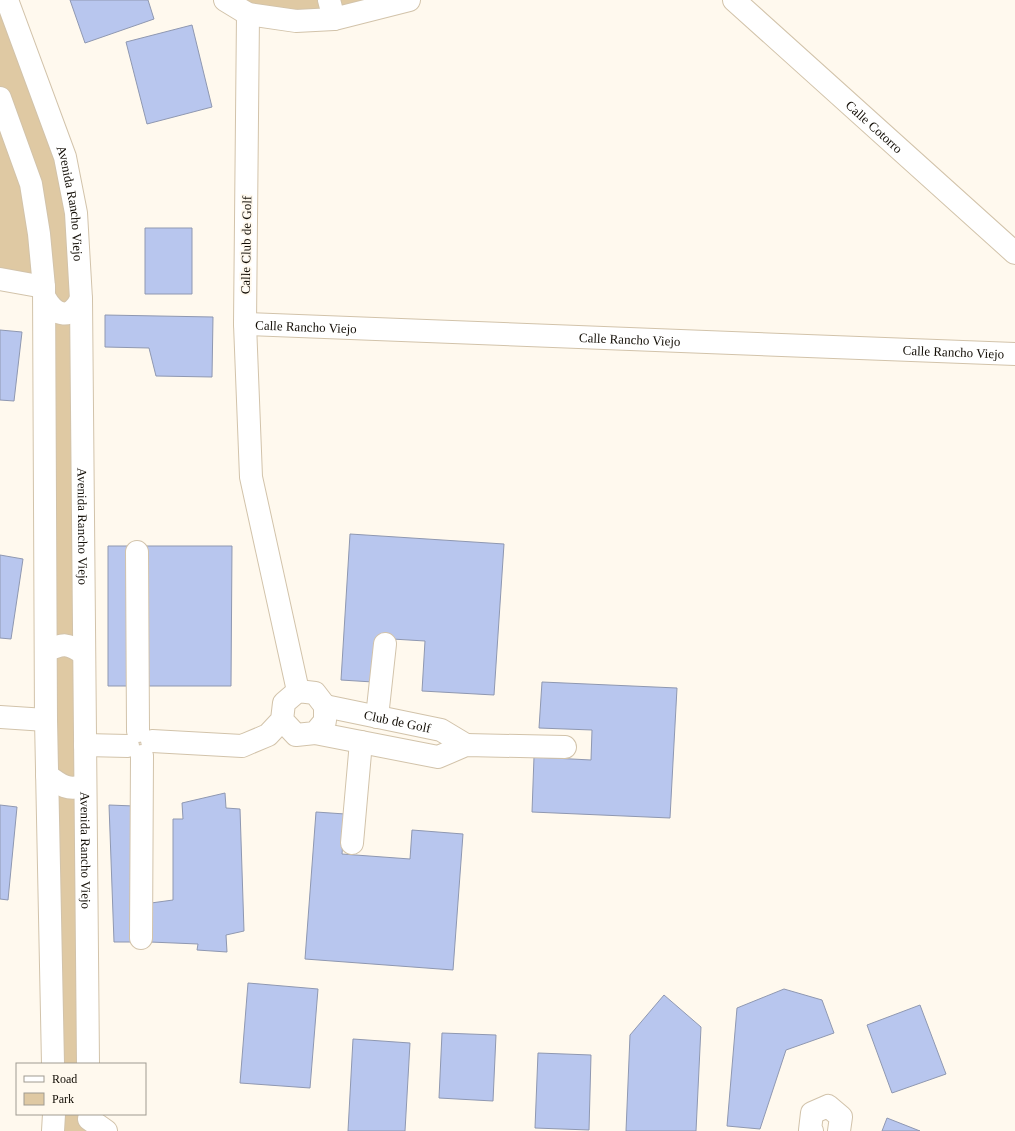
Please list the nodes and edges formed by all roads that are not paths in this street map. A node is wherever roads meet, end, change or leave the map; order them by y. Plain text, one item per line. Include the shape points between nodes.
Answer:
1 (7, 0) edge
2 (225, 0) edge
3 (409, 0) edge
4 (734, 0) edge
5 (332, 9) edge
6 (248, 14) junction
7 (0, 98) edge
8 (1015, 253) edge
9 (0, 279) edge
10 (44, 293) junction
11 (81, 299) junction
12 (245, 324) junction
13 (1015, 354) edge
14 (137, 552) dead end
15 (384, 644) dead end
16 (46, 651) junction
17 (84, 654) junction
18 (298, 692) junction
19 (325, 706) junction
20 (0, 717) edge
21 (377, 717) junction
22 (46, 720) junction
23 (282, 720) junction
24 (315, 733) junction
25 (361, 742) junction
26 (140, 743) junction
27 (85, 745) junction
28 (466, 745) junction
29 (565, 748) dead end
30 (47, 775) junction
31 (86, 785) junction
32 (352, 843) dead end
33 (141, 938) dead end
34 (53, 1063) edge
35 (88, 1063) edge
36 (54, 1115) edge
37 (53, 1131) edge
38 (811, 1131) edge
39 (839, 1131) edge

1 - 11 street, Avenida Rancho Viejo via 65,157 76,213
2 - 6 street
3 - 5 street
4 - 8 street, Calle Cotorro
5 - 6 street via 296,21
6 - 12 street, Calle Club de Golf
7 - 10 street via 31,184 39,234
9 - 10 street
10 - 11 street via 49,306 62,313 76,310
10 - 16 street
11 - 17 street, Avenida Rancho Viejo
12 - 13 street, Calle Rancho Viejo
12 - 18 street, Calle Club de Golf via 251,477
14 - 26 street
15 - 21 street
16 - 17 street via 64,644
16 - 22 street
17 - 27 street, Avenida Rancho Viejo
18 - 19 street via 315,693
18 - 23 street via 284,703
19 - 21 street, Club de Golf
19 - 24 street via 325,721
20 - 22 street
21 - 28 street, Club de Golf via 441,730
22 - 30 street
23 - 24 street via 296,735
23 - 26 street via 268,735 242,746
24 - 25 street
25 - 28 street via 438,757
25 - 32 street
26 - 27 street
26 - 33 street
27 - 31 street, Avenida Rancho Viejo
28 - 29 street
30 - 31 street via 60,785 70,788
30 - 34 street
31 - 35 street, Avenida Rancho Viejo
36 - 37 street
38 - 39 street via 812,1113 828,1106 841,1117

